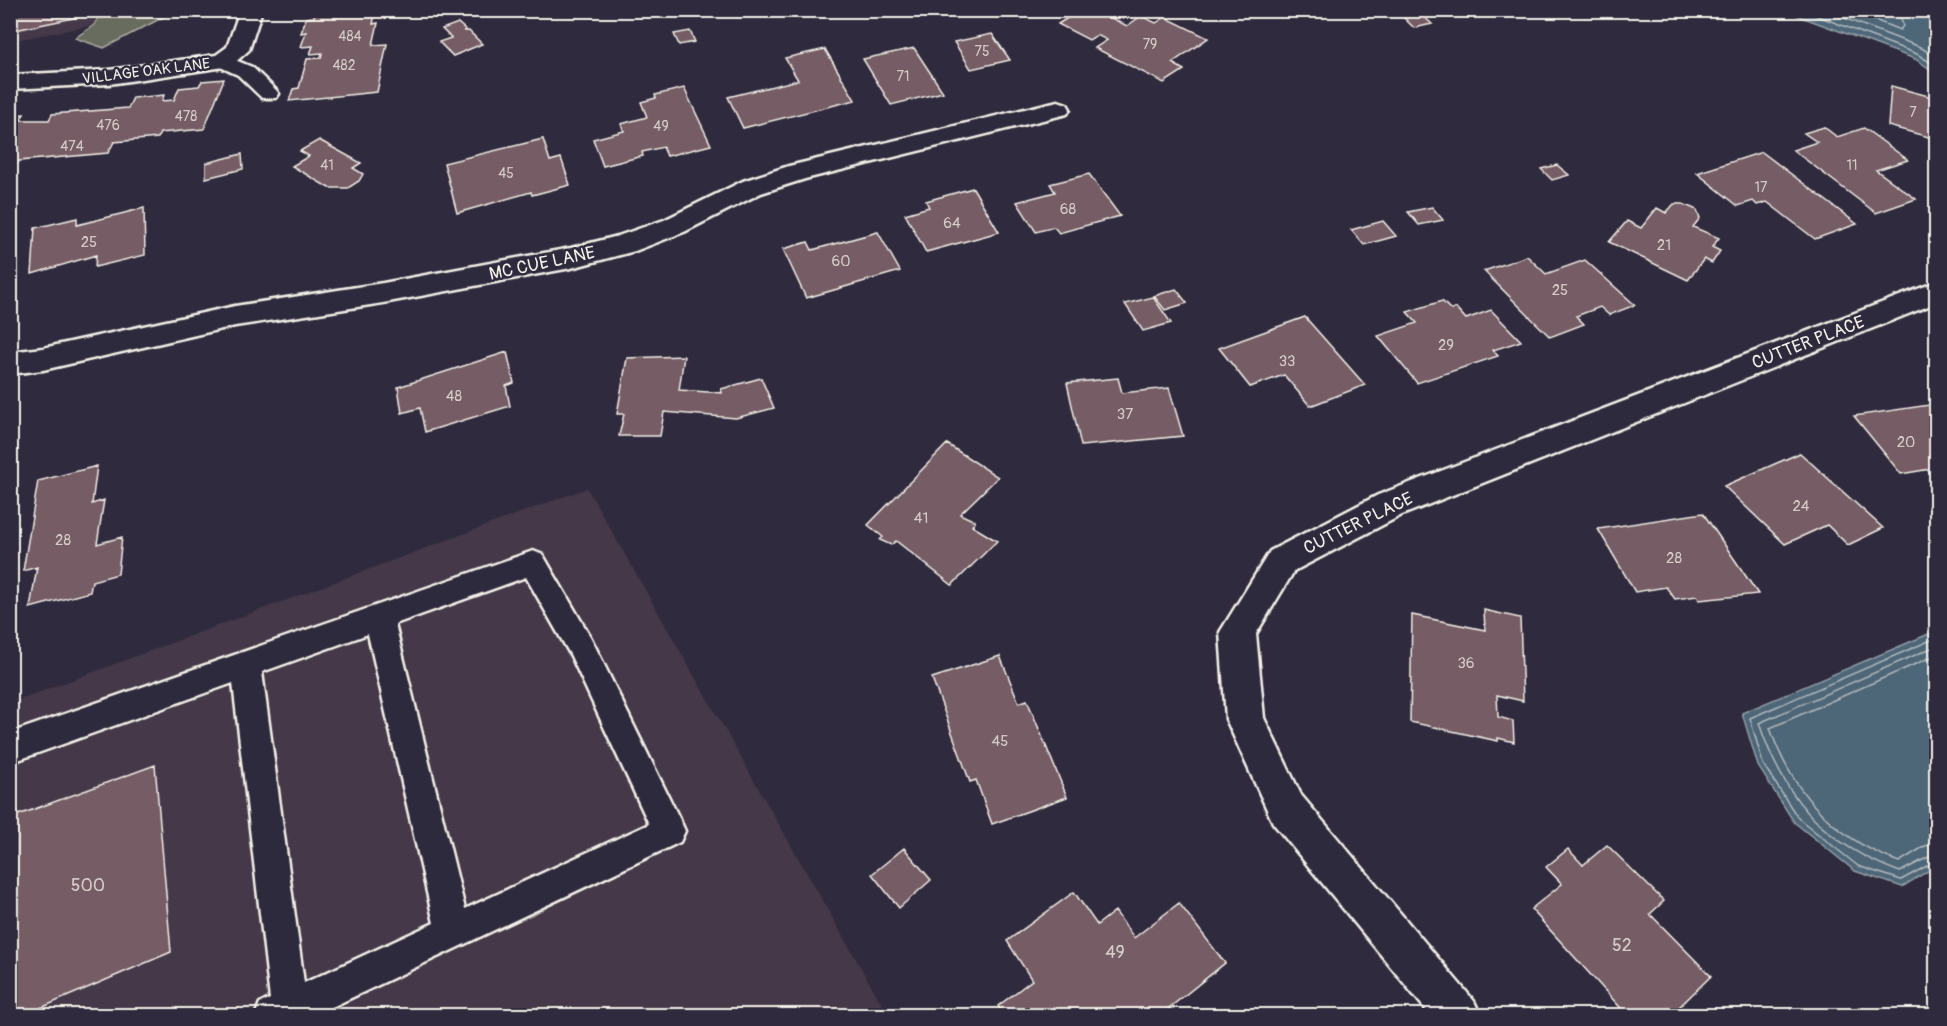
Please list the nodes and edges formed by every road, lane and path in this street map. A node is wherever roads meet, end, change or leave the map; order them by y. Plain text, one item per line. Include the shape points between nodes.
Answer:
1 (251, 10) edge
2 (223, 61) junction
3 (10, 82) edge
4 (269, 94) dead end
5 (1058, 109) dead end
6 (1936, 292) edge
7 (10, 363) edge
8 (379, 617) junction
9 (246, 664) junction
10 (10, 748) edge
11 (453, 931) junction
12 (281, 1012) edge
13 (1459, 1016) edge

1 - 2 street, VILLAGE OAK LANE via 237,50
2 - 3 street, VILLAGE OAK LANE via 109,77
2 - 4 lane via 245,71
5 - 7 street, MC CUE LANE via 789,175 752,187 674,226 571,258 235,316
6 - 13 street, CUTTER PLACE via 1390,505 1282,561 1238,632 1245,718 1287,809
8 - 9 lane
8 - 11 lane
8 - 11 lane via 533,563 581,647 669,831
9 - 10 lane
9 - 12 lane
11 - 12 lane

